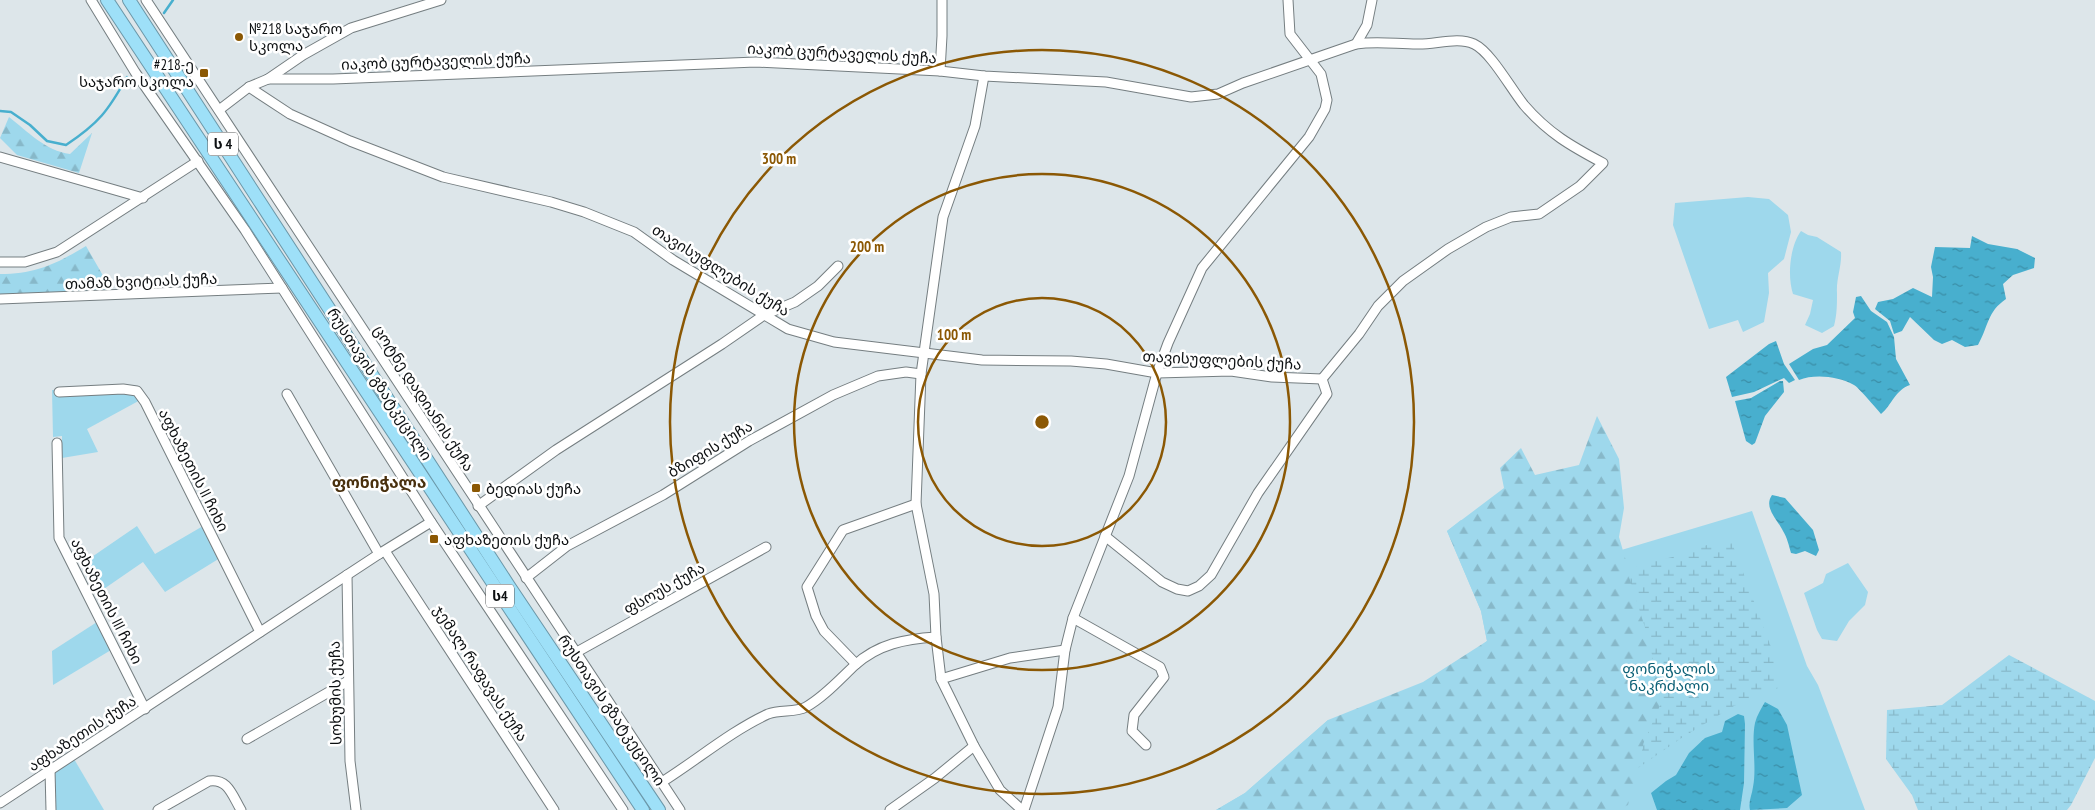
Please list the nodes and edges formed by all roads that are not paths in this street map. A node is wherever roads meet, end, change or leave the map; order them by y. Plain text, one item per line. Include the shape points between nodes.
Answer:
1 (91, 0) edge
2 (107, 0) edge
3 (129, 0) edge
4 (146, 0) edge
5 (441, 0) edge
6 (942, 0) edge
7 (1288, 0) edge
8 (1372, 0) edge
9 (1356, 44) junction
10 (1310, 60) junction
11 (940, 71) junction
12 (984, 76) junction
13 (268, 79) junction
14 (249, 87) junction
15 (219, 110) junction
16 (0, 157) edge
17 (198, 161) junction
18 (143, 198) junction
19 (0, 262) edge
20 (838, 266) dead end
21 (282, 288) junction
22 (317, 289) joint
23 (0, 299) edge
24 (764, 315) junction
25 (925, 354) junction
26 (1157, 373) junction
27 (921, 374) junction
28 (1322, 380) junction
29 (358, 381) joint
30 (59, 392) dead end
31 (287, 394) dead end
32 (57, 443) dead end
33 (916, 504) junction
34 (478, 506) junction
35 (431, 522) junction
36 (1105, 536) junction
37 (766, 547) dead end
38 (382, 552) junction
39 (347, 575) junction
40 (526, 578) junction
41 (1073, 618) junction
42 (260, 632) junction
43 (936, 637) junction
44 (1065, 650) junction
45 (575, 653) junction
46 (856, 664) junction
47 (941, 679) junction
48 (348, 680) junction
49 (145, 709) junction
50 (247, 740) dead end
51 (1146, 745) dead end
52 (974, 746) junction
53 (50, 770) junction
54 (662, 782) junction
55 (0, 803) edge
56 (51, 810) edge
57 (158, 810) edge
58 (241, 810) edge
59 (356, 810) edge
60 (554, 810) edge
61 (623, 810) edge
62 (643, 810) edge
63 (659, 810) edge
64 (680, 810) edge
65 (890, 810) edge
66 (1023, 810) edge

1 - 17 street via 135,72
2 - 29 highway, რუსთავის გზატკეცილი / ს 4
3 - 22 highway, რუსთავის გზატკეცილი / ს 4
4 - 15 street, ცოტნე დადიანის ქუჩა
5 - 13 street via 351,28
6 - 11 street
7 - 10 street via 1290,34
8 - 9 street via 1367,25
9 - 10 street, იაკობ ცურტაველის ქუჩა
9 - 28 street, თავისუფლების ქუჩა via 1372,41 1418,44 1471,42 1482,49 1544,126 1565,143 1603,163 1580,186 1539,214 1511,217 1486,227 1403,281 1378,306
10 - 12 street, იაკობ ცურტაველის ქუჩა via 1218,94 1191,97 1106,82
10 - 26 street via 1321,74 1325,86 1325,109 1309,137 1202,268
11 - 12 street, იაკობ ცურტაველის ქუჩა
11 - 13 street, იაკობ ცურტაველის ქუჩა via 756,62
12 - 25 street via 975,126 943,217
13 - 14 street
14 - 15 street
14 - 24 street, თავისუფლების ქუჩა via 290,114 443,177 551,202 634,232 673,260
15 - 34 street, ცოტნე დადიანის ქუჩა
16 - 18 street
17 - 18 street
17 - 21 street
18 - 19 street via 57,252 25,262
20 - 24 street via 795,302
21 - 23 street, თამაზ ხვიტიას ქუჩა
21 - 35 street
22 - 63 highway, რუსთავის გზატკეცილი / ს4
24 - 25 street, თავისუფლების ქუჩა via 788,329 834,342
24 - 34 street via 556,450
25 - 26 street, თავისუფლების ქუჩა via 982,360 1071,361
25 - 27 street
26 - 28 street, თავისუფლების ქუჩა via 1231,371
26 - 36 street via 1129,476
27 - 33 street
27 - 40 street, ბზიფის ქუჩა via 906,372 878,376 834,395 567,546
28 - 36 street via 1327,394 1258,493 1212,575 1199,586 1188,591 1162,582
29 - 62 highway, რუსთავის გზატკეცილი / ს4
30 - 42 street, აფხაზეთის II ჩიხი via 137,391
31 - 38 street, ჯემალ რაფავას ქუჩა
32 - 49 street, აფხაზეთის III ჩიხი via 60,538
33 - 43 street via 934,594
33 - 46 street via 844,530 807,587 824,631
34 - 40 street, ცოტნე დადიანის ქუჩა
35 - 38 street, აფხაზეთის ქუჩა
35 - 61 street
36 - 41 street
37 - 45 street, ფსოუს ქუჩა
38 - 39 street, აფხაზეთის ქუჩა
38 - 60 street, ჯემალ რაფავას ქუჩა
39 - 42 street, აფხაზეთის ქუჩა
39 - 48 street, სოხუმის ქუჩა
40 - 45 street, ცოტნე დადიანის ქუჩა
41 - 44 street
41 - 51 street via 1160,667 1164,677 1134,715 1132,731
42 - 49 street, აფხაზეთის ქუჩა
43 - 46 street via 887,644
43 - 47 street
44 - 47 street via 1010,658
44 - 66 street via 1058,707
45 - 54 street, ცოტნე დადიანის ქუჩა
46 - 54 street via 805,708 770,714
47 - 52 street
48 - 50 street
48 - 59 street, სოხუმის ქუჩა via 350,761
49 - 53 street, აფხაზეთის ქუჩა
52 - 65 street
52 - 66 street via 1000,790
53 - 55 street, აფხაზეთის ქუჩა
53 - 56 street
54 - 64 street, ცოტნე დადიანის ქუჩა
57 - 58 street via 209,781 218,780 224,783

